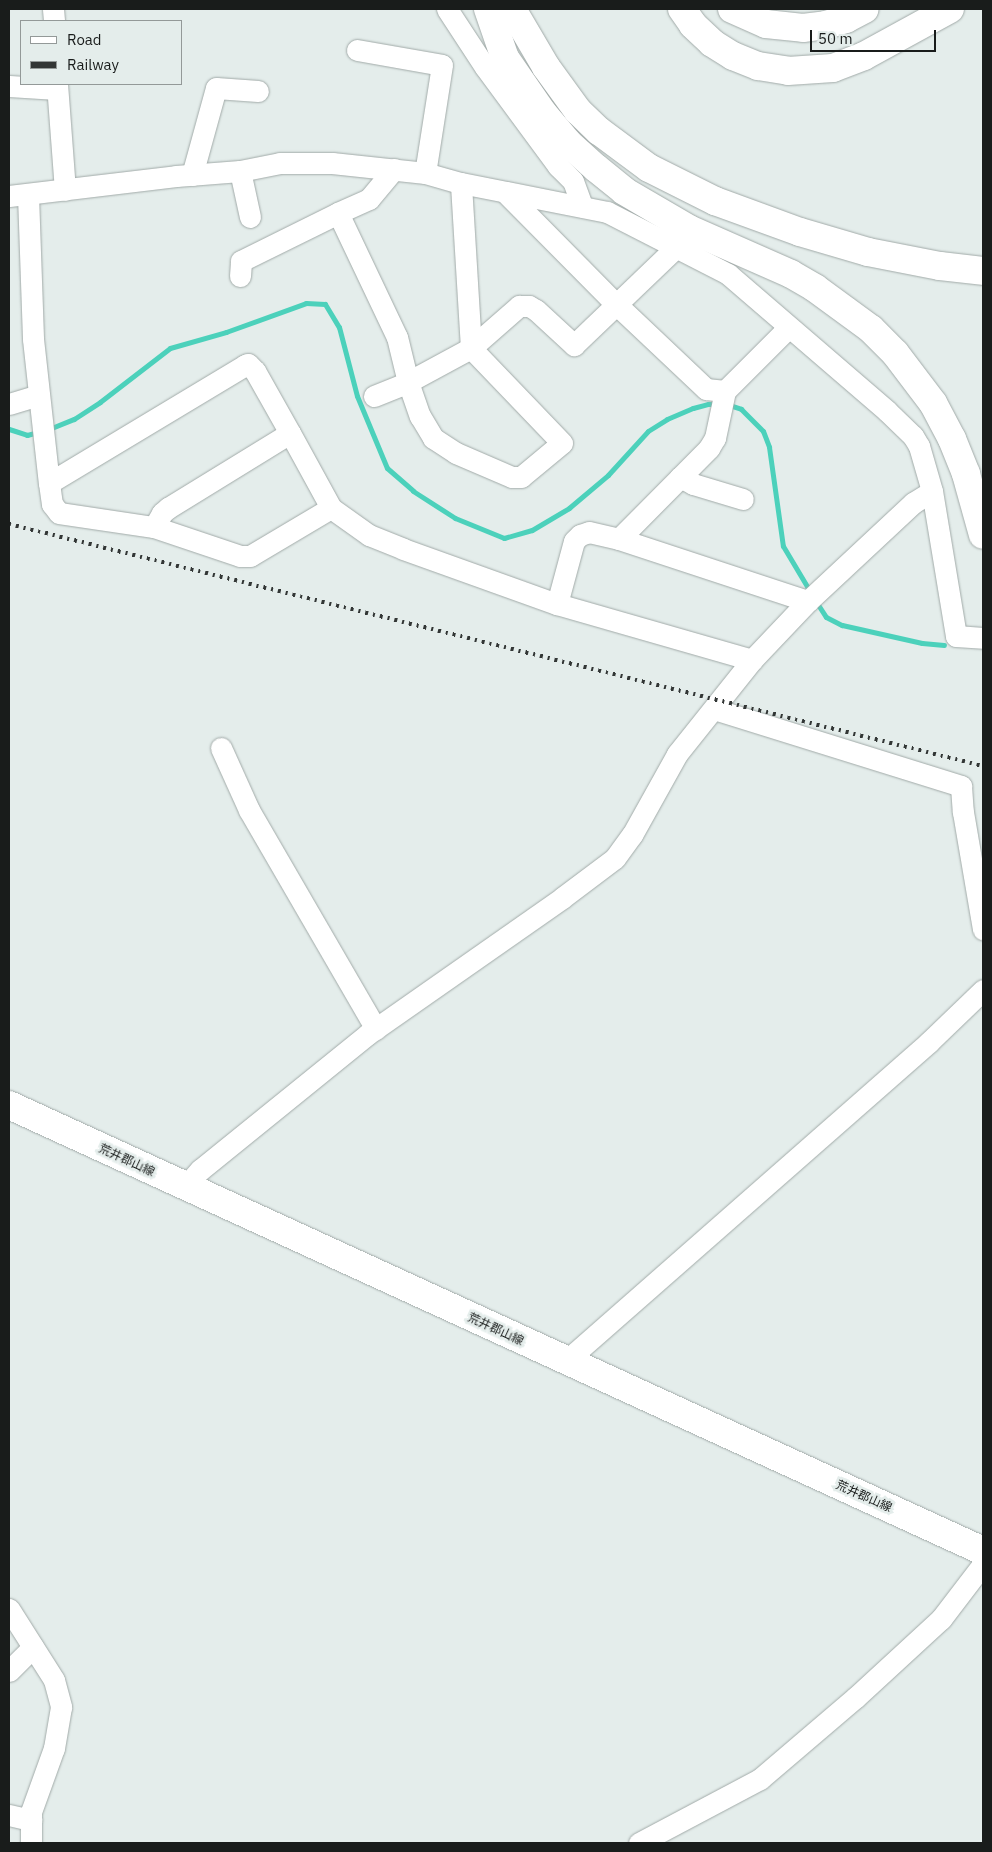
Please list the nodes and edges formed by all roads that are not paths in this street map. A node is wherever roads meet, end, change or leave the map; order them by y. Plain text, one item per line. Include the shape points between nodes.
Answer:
1 (447, 9) edge
2 (488, 9) edge
3 (512, 9) edge
4 (682, 9) edge
5 (732, 9) edge
6 (865, 9) edge
7 (950, 9) edge
8 (357, 50) dead end
9 (9, 86) edge
10 (57, 86) edge
11 (258, 91) dead end
12 (394, 169) junction
13 (240, 171) junction
14 (425, 173) junction
15 (192, 175) junction
16 (461, 183) junction
17 (65, 190) junction
18 (505, 192) junction
19 (18, 195) edge
20 (582, 206) junction
21 (338, 213) junction
22 (250, 217) dead end
23 (675, 248) junction
24 (983, 271) edge
25 (240, 276) dead end
26 (616, 304) junction
27 (788, 328) junction
28 (471, 348) junction
29 (408, 382) junction
30 (725, 391) junction
31 (39, 395) junction
32 (374, 396) dead end
33 (9, 404) edge
34 (290, 433) junction
35 (680, 477) junction
36 (49, 483) junction
37 (932, 491) junction
38 (743, 499) dead end
39 (331, 508) junction
40 (154, 527) junction
41 (983, 535) edge
42 (619, 539) junction
43 (808, 601) junction
44 (558, 604) junction
45 (983, 638) edge
46 (752, 660) junction
47 (714, 709) junction
48 (221, 748) dead end
49 (983, 929) edge
50 (983, 990) edge
51 (376, 1029) junction
52 (9, 1105) edge
53 (185, 1187) junction
54 (566, 1361) junction
55 (983, 1551) edge
56 (983, 1564) edge
57 (9, 1609) edge
58 (33, 1647) junction
59 (9, 1671) edge
60 (9, 1815) edge
61 (31, 1820) junction
62 (31, 1843) edge
63 (639, 1843) edge

1 - 20 street via 485,68 558,166 573,181
2 - 41 main road via 509,64 543,113 596,168 624,191 682,225 816,288 859,319 894,353 932,403 952,439 966,474
3 - 24 main road via 546,67 578,111 649,168 715,201 800,232 868,252
4 - 7 main road via 712,43 733,56 758,66 788,72 833,68 864,56
5 - 6 main road via 766,24 803,28 832,23
8 - 14 street via 442,65
9 - 10 street
10 - 17 street
11 - 15 street via 216,88
12 - 13 street via 332,163 280,163
12 - 14 street
12 - 21 street via 369,199
13 - 15 street
13 - 22 street
14 - 16 street
15 - 17 street
16 - 18 street
16 - 28 street
17 - 19 street
18 - 20 street
18 - 26 street
19 - 31 street
20 - 23 street via 607,212
21 - 25 street via 241,261
21 - 29 street via 397,336
23 - 26 street
23 - 27 street via 728,274
26 - 28 street via 574,345 536,310 524,305 514,309
26 - 30 street via 706,389
27 - 30 street
27 - 37 street via 887,410 913,436
28 - 29 street
28 - 29 street via 561,440 561,445 521,477 512,477 456,453 434,438 420,416
29 - 32 street
30 - 35 street via 712,443
31 - 33 street
31 - 36 street
34 - 36 street via 248,364
34 - 39 street
34 - 40 street via 168,508
35 - 38 street
35 - 42 street
36 - 40 street via 52,504 59,513
37 - 43 street via 913,503
37 - 45 street via 956,636
39 - 40 street via 250,556 240,556
39 - 44 street via 383,542
42 - 43 street
42 - 44 street via 589,532 574,541
43 - 46 street
44 - 46 street
46 - 47 street
47 - 49 street via 961,786
47 - 51 street via 677,754 641,820 615,858
48 - 51 street via 249,810
50 - 54 street via 929,1042
51 - 53 street via 200,1170
52 - 53 main road, 荒井郡山線
53 - 54 main road, 荒井郡山線
54 - 55 main road, 荒井郡山線
56 - 63 street via 940,1619 855,1698 760,1779
57 - 58 street
58 - 59 street
58 - 61 street via 54,1680 61,1707 54,1748
60 - 61 street
61 - 62 street

